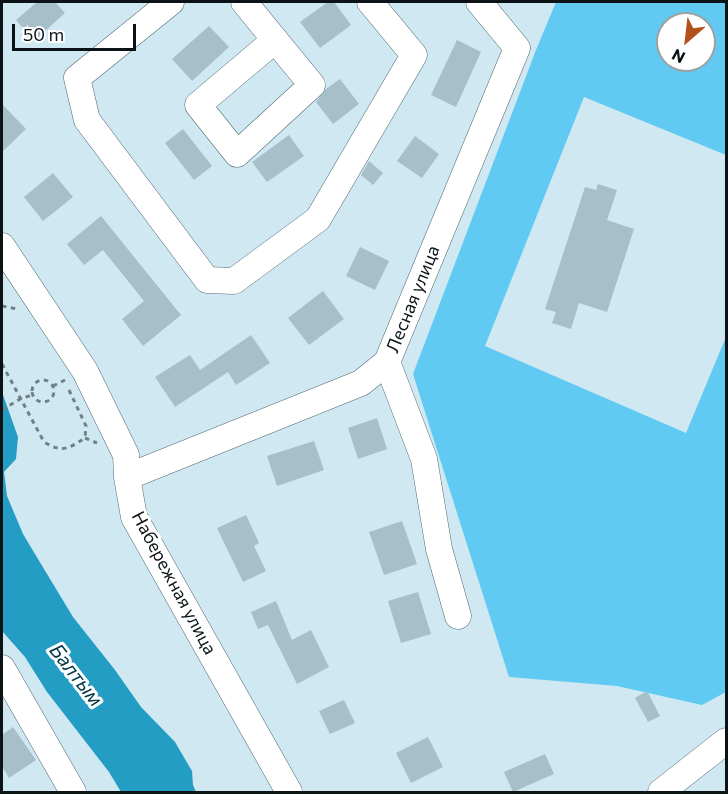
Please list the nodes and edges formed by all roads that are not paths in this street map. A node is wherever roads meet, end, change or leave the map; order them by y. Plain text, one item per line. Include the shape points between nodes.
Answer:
1 (171, 2) edge
2 (244, 2) edge
3 (370, 2) edge
4 (480, 2) edge
5 (275, 40) junction
6 (2, 246) edge
7 (387, 362) junction
8 (127, 477) junction
9 (458, 616) dead end
10 (2, 668) edge
11 (726, 741) edge
12 (73, 792) edge
13 (290, 792) edge
14 (661, 792) edge

1 - 3 street via 77,78 87,120 207,280 234,281 318,219 414,55
2 - 5 street
4 - 7 street, Лесная улица via 517,48
5 - 5 street via 312,85 237,154 198,105
6 - 8 street, Набережная улица via 85,371 126,455
7 - 8 street via 361,383
7 - 9 street, Лесная улица via 424,459 439,549
8 - 13 street, Набережная улица via 134,517
10 - 12 street
11 - 14 street

